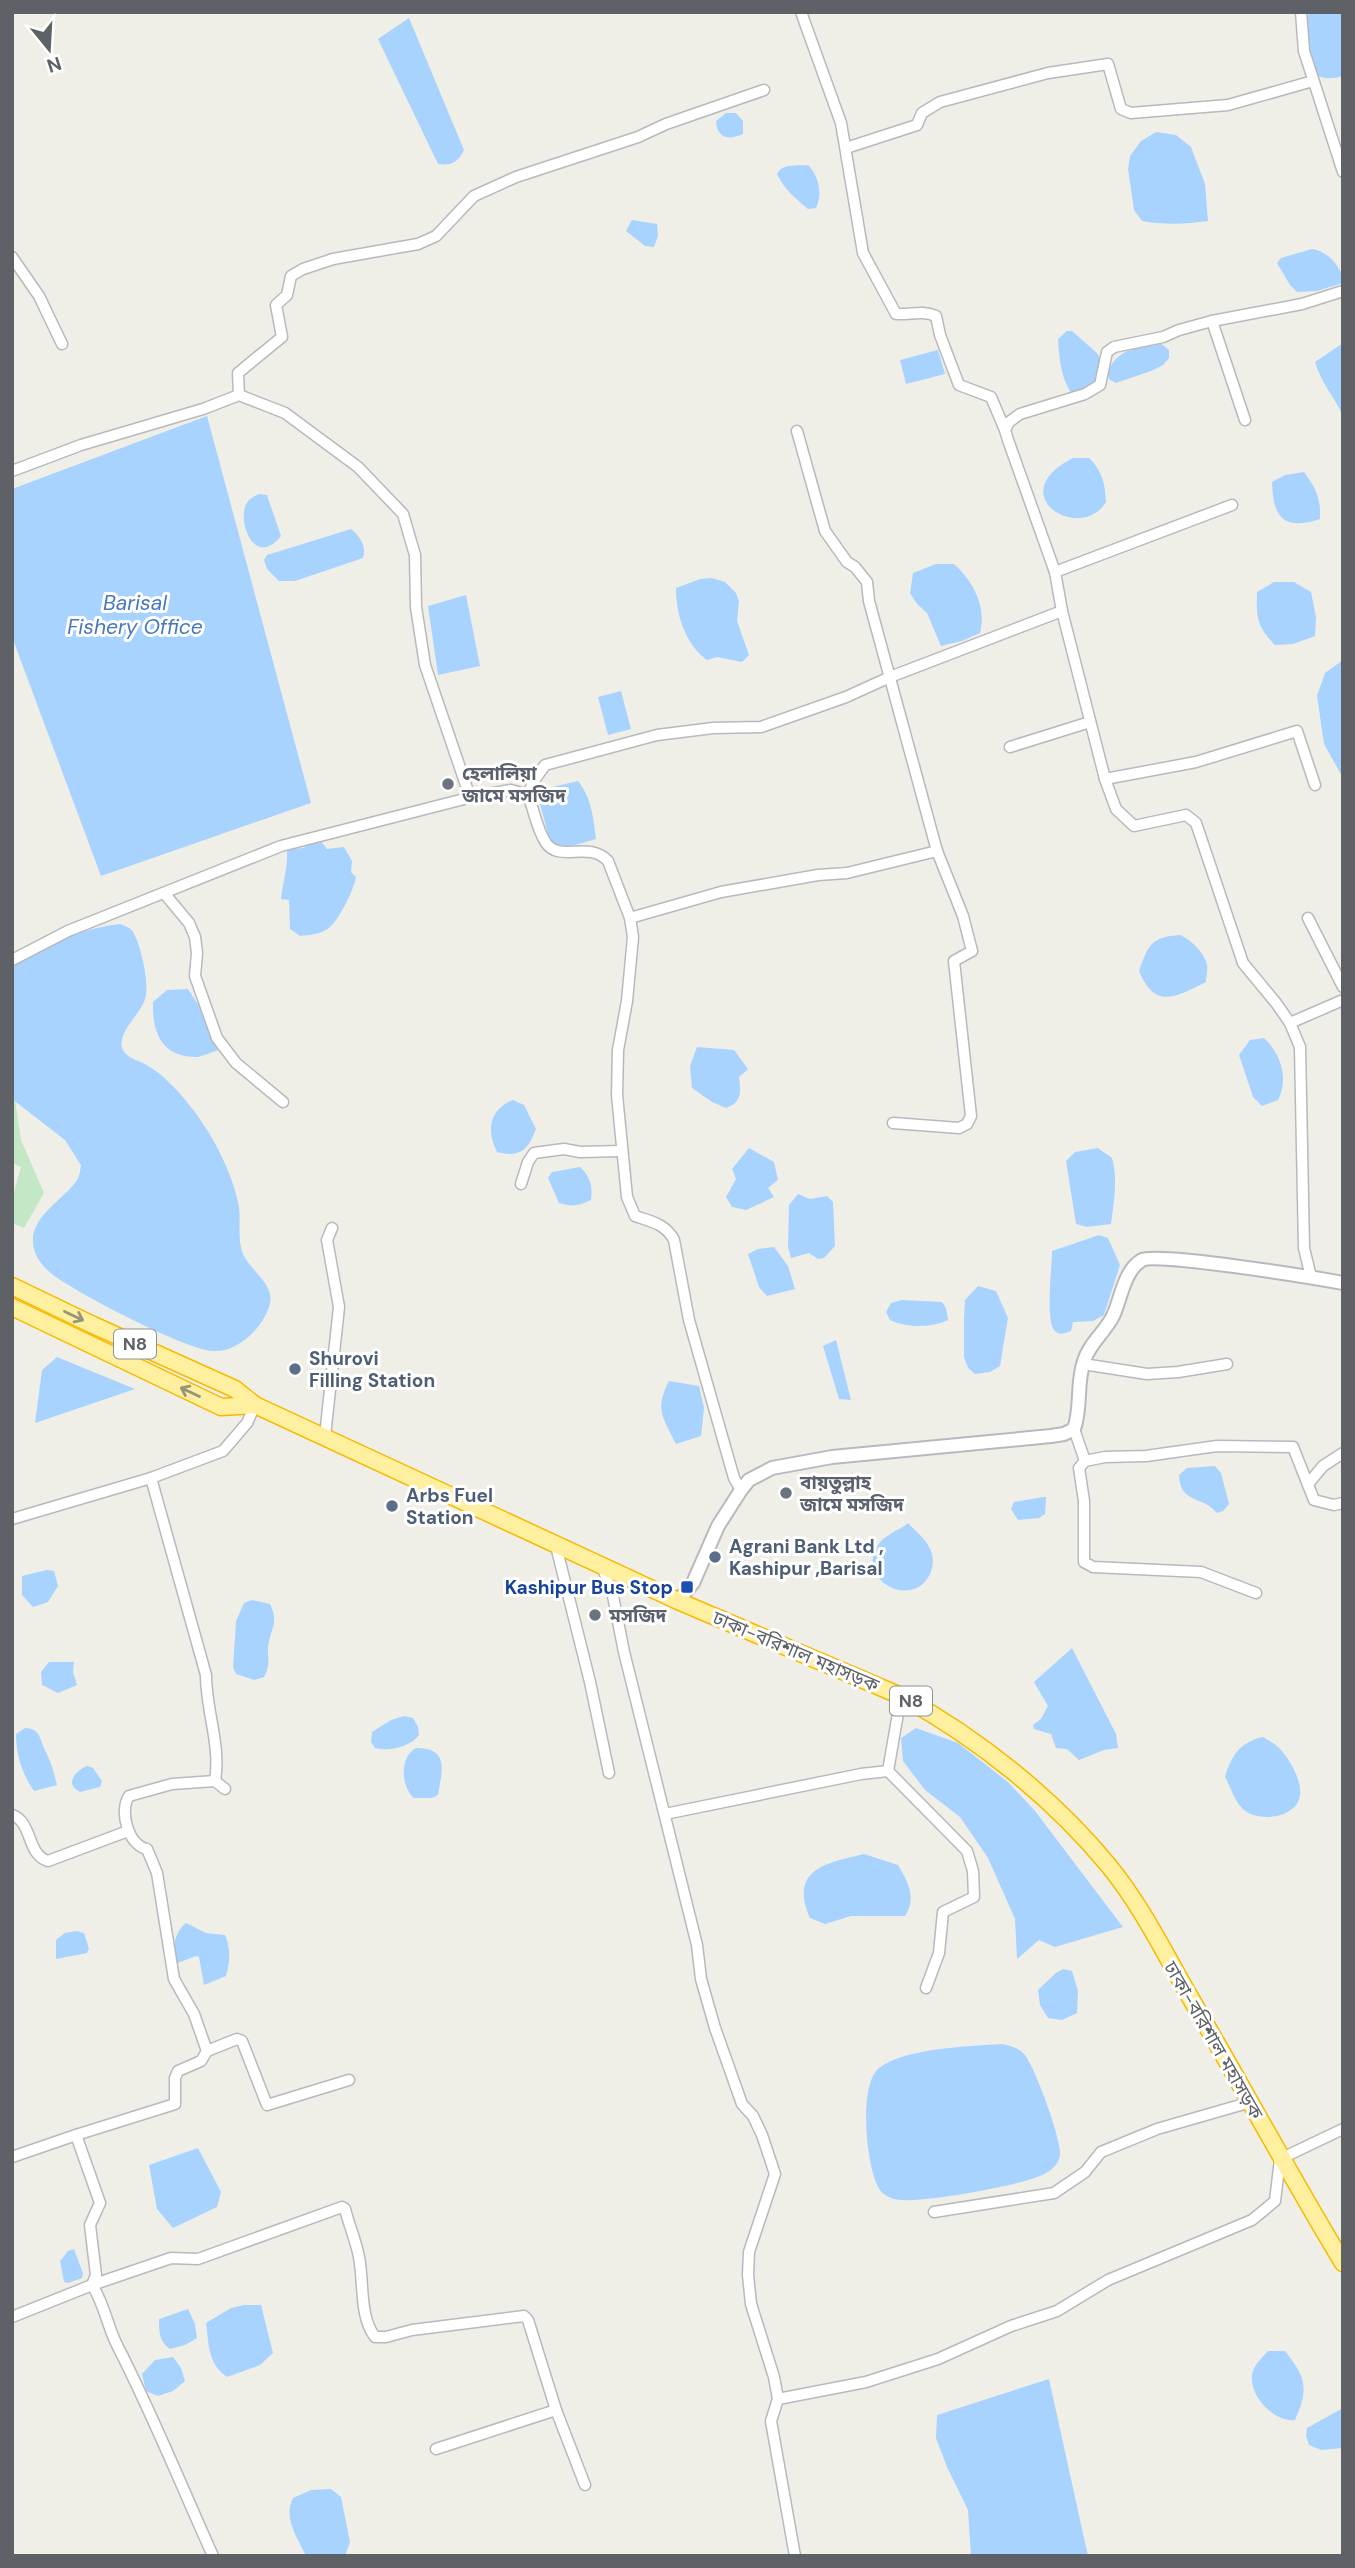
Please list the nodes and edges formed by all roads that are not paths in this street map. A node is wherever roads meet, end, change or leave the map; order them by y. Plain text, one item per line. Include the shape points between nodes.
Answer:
1 (801, 12) edge
2 (1301, 12) edge
3 (1313, 81) junction
4 (764, 90) dead end
5 (846, 148) junction
6 (1343, 172) edge
7 (12, 257) edge
8 (1343, 290) edge
9 (1212, 321) junction
10 (62, 344) dead end
11 (239, 396) junction
12 (1245, 420) dead end
13 (1006, 430) junction
14 (797, 432) dead end
15 (12, 471) edge
16 (1232, 505) dead end
17 (1055, 572) junction
18 (1062, 611) junction
19 (890, 677) junction
20 (1090, 722) junction
21 (1010, 747) dead end
22 (1105, 779) junction
23 (1315, 785) dead end
24 (528, 795) junction
25 (470, 797) junction
26 (937, 852) junction
27 (164, 893) junction
28 (630, 918) junction
29 (1308, 918) dead end
30 (12, 960) edge
31 (1343, 987) edge
32 (1343, 1000) edge
33 (1290, 1023) junction
34 (284, 1102) dead end
35 (893, 1123) dead end
36 (622, 1150) junction
37 (521, 1184) dead end
38 (332, 1228) dead end
39 (1311, 1277) junction
40 (1343, 1283) edge
41 (12, 1286) edge
42 (12, 1307) edge
43 (1083, 1364) junction
44 (1227, 1364) dead end
45 (255, 1405) junction
46 (1073, 1429) junction
47 (325, 1436) junction
48 (1343, 1453) edge
49 (1085, 1461) junction
50 (150, 1478) junction
51 (1308, 1484) junction
52 (741, 1490) junction
53 (1343, 1503) edge
54 (12, 1519) edge
55 (555, 1542) junction
56 (601, 1564) junction
57 (1256, 1593) dead end
58 (678, 1601) junction
59 (901, 1696) junction
60 (888, 1771) junction
61 (609, 1773) dead end
62 (215, 1781) junction
63 (225, 1789) dead end
64 (665, 1814) junction
65 (12, 1815) edge
66 (128, 1831) junction
67 (926, 1988) dead end
68 (207, 2050) junction
69 (349, 2080) dead end
70 (1251, 2102) junction
71 (1343, 2129) edge
72 (76, 2135) junction
73 (12, 2157) edge
74 (1280, 2159) junction
75 (934, 2212) dead end
76 (1343, 2263) edge
77 (92, 2285) junction
78 (12, 2317) edge
79 (778, 2399) junction
80 (555, 2410) junction
81 (436, 2449) dead end
82 (585, 2485) dead end
83 (213, 2556) edge
84 (795, 2556) edge

1 - 5 street
2 - 3 street via 1304,51
3 - 5 street via 1228,105 1131,113 1121,110 1108,64 1048,73 940,102 922,113 917,125
3 - 6 street
4 - 11 street via 474,195 436,236 418,244 333,259 291,276 287,295 276,305 282,337 238,373
5 - 13 street via 863,253 877,280 897,314 925,311 936,316 959,385 991,397
7 - 10 street via 39,296
8 - 9 street via 1302,304
9 - 12 street
9 - 13 street via 1114,346 1108,352 1100,384 1085,394 1020,414
11 - 15 street
11 - 25 street via 285,413 358,467 403,514 415,555 416,607 425,665
13 - 17 street
14 - 19 street via 825,531 867,582
16 - 17 street
17 - 18 street
18 - 19 street
18 - 20 street
19 - 24 street via 761,727 657,735 545,765
19 - 26 street
20 - 21 street
20 - 22 street
22 - 23 street via 1196,762 1297,731
22 - 33 street via 1116,809 1134,826 1186,815 1196,823 1242,963
24 - 25 street via 511,790
24 - 28 street via 547,844 554,850 591,851 608,861
25 - 27 street via 281,846
26 - 28 street via 847,873 721,892
26 - 35 street via 972,951 954,961 971,1116 959,1128
27 - 30 street via 68,931
27 - 34 street via 195,937 195,976 218,1038 236,1063
28 - 36 street via 633,937 618,1050
29 - 31 street
32 - 33 street
33 - 39 street via 1300,1047 1304,1248
36 - 37 street via 534,1153
36 - 52 street via 627,1197 635,1216 670,1231 674,1240 690,1320
38 - 47 street via 327,1240 339,1307
39 - 40 street
39 - 43 street via 1151,1257 1133,1268 1112,1318
41 -> 45 highway, ঢাকা-বরিশাল মহাসড়ক / N8 via 234,1389
45 -> 42 highway, ঢাকা-বরিশাল মহাসড়ক / N8 via 221,1407
43 - 44 street via 1147,1374
43 - 46 street
45 - 47 highway, ঢাকা-বরিশাল মহাসড়ক / N8
45 - 50 street via 247,1423 223,1451
46 - 49 street
46 - 52 street via 1051,1437 786,1464 760,1473
47 - 55 highway, ঢাকা-বরিশাল মহাসড়ক / N8
48 - 51 street via 1323,1466
49 - 51 street via 1217,1446 1293,1447
49 - 57 street via 1079,1468 1084,1562 1201,1572
50 - 54 street
50 - 62 street via 206,1675 216,1748
51 - 53 street via 1314,1500
52 - 58 street via 718,1527 694,1583
55 - 56 highway, ঢাকা-বরিশাল মহাসড়ক / N8
55 - 61 street
56 - 58 highway, ঢাকা-বরিশাল মহাসড়ক / N8
56 - 64 street via 613,1596
58 - 59 highway, ঢাকা-বরিশাল মহাসড়ক / N8
59 - 60 street
59 - 70 highway, ঢাকা-বরিশাল মহাসড়ক / N8 via 929,1711 1055,1807 1110,1867 1139,1908
60 - 64 street
60 - 67 street via 967,1851 973,1871 974,1897 943,1912 939,1953
62 - 63 street
62 - 66 street via 172,1784 129,1796 124,1809
64 - 79 street via 715,2028 742,2104 762,2135 775,2174 749,2252 748,2275 751,2304
65 - 66 street via 21,1820 35,1853 48,1861
66 - 68 street via 147,1849 157,1873 174,1979
68 - 69 street via 242,2041 267,2105
68 - 72 street via 201,2061 176,2074 176,2103
70 - 74 highway, ঢাকা-বরিশাল মহাসড়ক / N8
70 - 75 street via 1157,2129 1101,2152 1085,2172 1054,2193
71 - 74 street
72 - 73 street
72 - 77 street via 100,2203 90,2225 96,2275
74 - 76 highway, ঢাকা-বরিশাল মহাসড়ক / N8
74 - 79 street via 1275,2201 1252,2220 1108,2280 1056,2311 939,2359 866,2382
77 - 78 street
77 - 80 street via 171,2258 198,2259 342,2207 359,2258 363,2298 375,2337 524,2316
77 - 83 street
79 - 84 street via 771,2421
80 - 81 street
80 - 82 street

